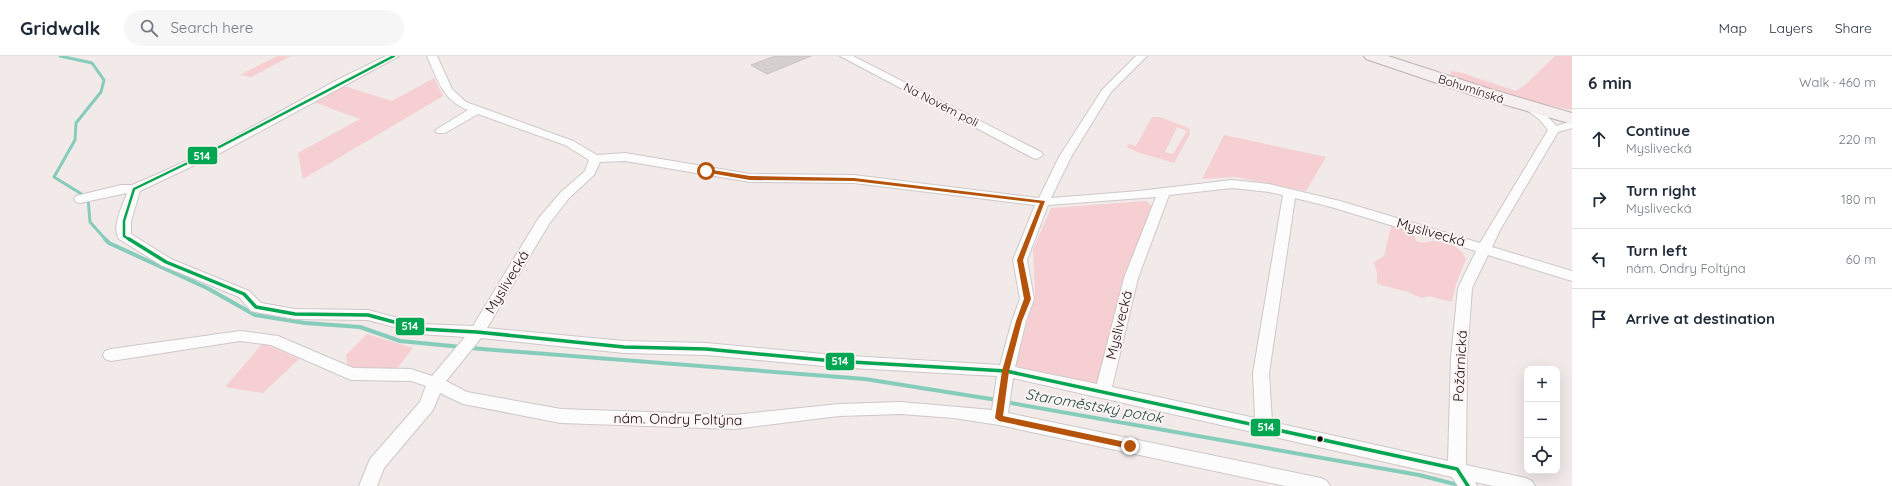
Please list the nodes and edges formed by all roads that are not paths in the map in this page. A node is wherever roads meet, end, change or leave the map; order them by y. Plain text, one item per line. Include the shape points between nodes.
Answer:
1 (394, 56) edge
2 (432, 56) edge
3 (845, 56) edge
4 (1142, 56) edge
5 (1372, 56) edge
6 (1528, 107) junction
7 (476, 110) junction
8 (1572, 118) edge
9 (1572, 124) edge
10 (1554, 130) junction
11 (441, 131) dead end
12 (1037, 155) dead end
13 (595, 159) junction
14 (134, 189) junction
15 (1164, 192) junction
16 (1290, 193) junction
17 (80, 199) dead end
18 (1043, 202) junction
19 (1485, 248) junction
20 (1572, 276) edge
21 (470, 341) junction
22 (111, 355) dead end
23 (1006, 371) junction
24 (435, 383) junction
25 (1103, 391) junction
26 (1000, 409) junction
27 (1264, 428) junction
28 (1457, 469) junction
29 (1254, 479) edge
30 (368, 486) edge
31 (1321, 486) edge
32 (1468, 486) edge
33 (1526, 486) edge

1 - 14 street via 218,150
2 - 7 street via 447,90 462,104
3 - 12 street, Na Novém poli
4 - 18 street via 1107,90 1065,157
5 - 6 main road, Bohumínská
6 - 8 main road, Bohumínská
6 - 10 street via 1544,118
7 - 11 street
7 - 13 street via 569,143
9 - 10 street
10 - 19 street, Požárnická via 1493,230
13 - 18 street, Myslivecká via 625,157 750,178 854,179
13 - 21 street, Myslivecká via 590,172 565,195 543,222
14 - 17 street via 121,189
14 - 21 street via 124,221 124,236 166,262 244,294 256,307 295,314 368,314
15 - 16 street, Myslivecká via 1232,184
15 - 18 street, Myslivecká
15 - 25 street, Myslivecká via 1131,278
16 - 19 street, Myslivecká
16 - 27 street via 1261,373
18 - 23 street via 1020,260 1027,299
19 - 20 street, Myslivecká
19 - 28 street, Požárnická via 1465,288 1459,358
21 - 23 street via 706,349 834,361
21 - 24 street, Myslivecká
22 - 24 street, nám. Ondry Foltýna via 240,336 273,340 351,374 411,375
23 - 25 street
23 - 26 street
24 - 26 street, nám. Ondry Foltýna via 463,398 561,416 734,422 839,410 901,408 954,412
24 - 30 street, Myslivecká via 427,405 376,464
25 - 27 street
26 - 29 street, nám. Ondry Foltýna
27 - 28 street
28 - 32 street
28 - 33 street
29 - 31 street, nám. Ondry Foltýna

